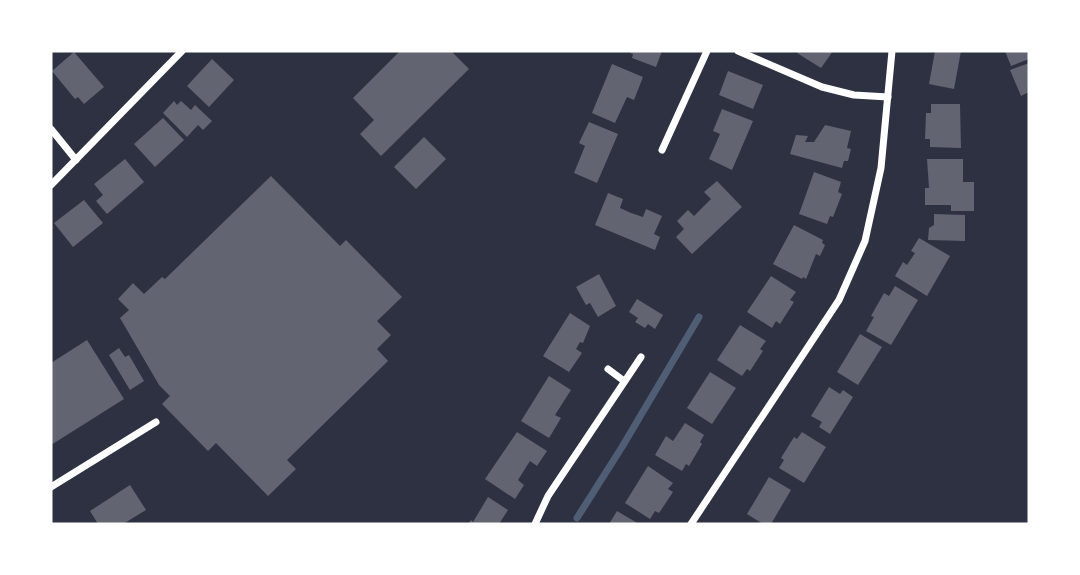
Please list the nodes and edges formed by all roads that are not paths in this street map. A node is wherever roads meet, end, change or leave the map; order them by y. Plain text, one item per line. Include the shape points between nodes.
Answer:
1 (182, 51) edge
2 (707, 51) edge
3 (738, 51) edge
4 (892, 51) edge
5 (888, 97) junction
6 (51, 129) edge
7 (662, 150) dead end
8 (76, 160) junction
9 (51, 185) edge
10 (641, 357) dead end
11 (608, 369) dead end
12 (624, 382) junction
13 (156, 422) dead end
14 (51, 487) edge
15 (537, 524) edge
16 (691, 524) edge

1 - 8 street
2 - 7 street
3 - 5 street via 822,87
4 - 5 street
5 - 16 street via 881,168 865,241 839,300
6 - 8 street
8 - 9 street
10 - 12 street
11 - 12 street
12 - 15 street via 548,496
13 - 14 street

